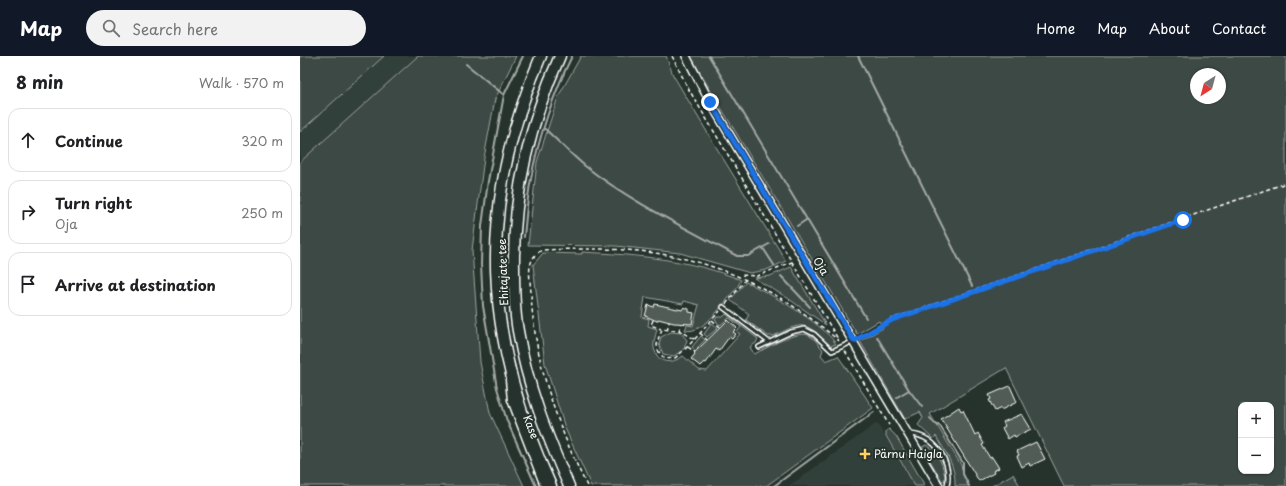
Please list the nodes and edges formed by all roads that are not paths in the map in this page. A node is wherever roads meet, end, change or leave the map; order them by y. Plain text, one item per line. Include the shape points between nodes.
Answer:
1 (541, 56) edge
2 (560, 56) edge
3 (686, 56) edge
4 (723, 308) road end
5 (854, 341) junction
6 (769, 342) junction
7 (759, 346) dead end
8 (509, 373) junction
9 (908, 434) junction
10 (544, 486) edge
11 (551, 486) edge
12 (569, 486) edge
13 (939, 486) edge
14 (947, 486) edge

1 - 8 highway, Ehitajate tee via 525,94 509,145 497,220 497,287 501,335
2 - 12 highway, Ehitajate tee via 535,118 518,188 514,228 514,284 518,330 528,377 541,421
3 - 5 street, Oja via 710,102
4 - 6 lane
5 - 6 lane via 832,352 814,334 798,329
5 - 9 street, Oja
6 - 7 lane
8 - 10 street, Kase via 510,400
8 - 11 highway, Ehitajate tee via 530,436
9 - 13 street, Oja
9 - 14 lane via 919,435 936,447 948,466

